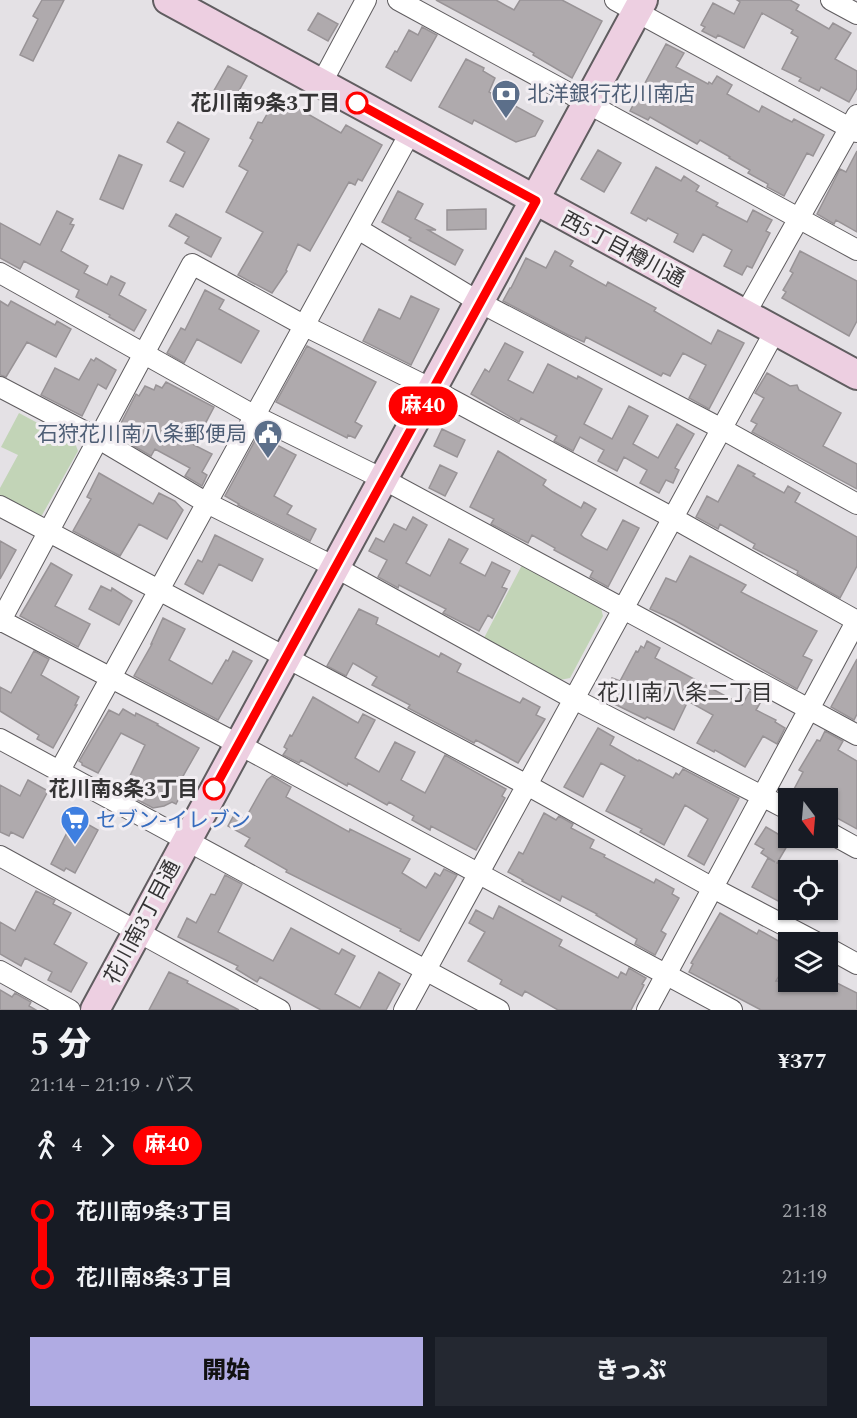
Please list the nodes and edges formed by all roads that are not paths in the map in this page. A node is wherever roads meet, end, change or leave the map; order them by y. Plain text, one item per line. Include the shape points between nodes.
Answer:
1 (168, 0) edge
2 (366, 0) edge
3 (398, 0) edge
4 (831, 0) edge
5 (632, 4) edge
6 (857, 14) edge
7 (321, 84) junction
8 (588, 102) junction
9 (855, 125) edge
10 (410, 133) junction
11 (536, 201) junction
12 (798, 217) junction
13 (358, 229) junction
14 (857, 250) edge
15 (0, 273) edge
16 (479, 302) junction
17 (745, 314) junction
18 (304, 326) junction
19 (775, 331) junction
20 (145, 354) junction
21 (857, 375) edge
22 (0, 387) edge
23 (432, 389) junction
24 (255, 416) junction
25 (722, 429) junction
26 (99, 439) junction
27 (383, 478) junction
28 (207, 503) junction
29 (857, 504) edge
30 (0, 506) edge
31 (673, 518) junction
32 (49, 532) junction
33 (335, 567) junction
34 (158, 591) junction
35 (623, 609) junction
36 (0, 621) edge
37 (857, 621) edge
38 (286, 657) junction
39 (110, 679) junction
40 (574, 699) junction
41 (808, 710) junction
42 (857, 735) edge
43 (0, 739) edge
44 (238, 744) junction
45 (59, 771) junction
46 (526, 785) junction
47 (762, 795) junction
48 (778, 804) edge
49 (838, 838) edge
50 (186, 840) junction
51 (857, 848) edge
52 (0, 856) edge
53 (478, 875) junction
54 (713, 888) junction
55 (137, 931) junction
56 (797, 932) edge
57 (838, 954) edge
58 (857, 964) edge
59 (425, 970) junction
60 (0, 971) edge
61 (666, 975) junction
62 (70, 1010) edge
63 (94, 1010) edge
64 (280, 1010) edge
65 (404, 1010) edge
66 (499, 1010) edge
67 (647, 1010) edge
68 (732, 1010) edge

1 - 7 street, 西5丁目樽川通
2 - 7 street
3 - 8 street
4 - 6 street
5 - 8 street, 花川南3丁目通
5 - 9 street
7 - 10 street, 西5丁目樽川通
8 - 11 street, 花川南3丁目通
8 - 12 street
9 - 12 street
10 - 11 street, 西5丁目樽川通
10 - 13 street
11 - 16 street, 花川南3丁目通
11 - 17 street, 西5丁目樽川通
12 - 14 street
12 - 17 street
13 - 16 street
13 - 18 street
15 - 20 street
16 - 23 street, 花川南3丁目通
16 - 25 street
17 - 19 street, 西5丁目樽川通
18 - 20 street via 192,264
18 - 23 street
18 - 24 street
19 - 21 street, 西5丁目樽川通
19 - 25 street
20 - 24 street
20 - 26 street
22 - 26 street
23 - 27 street, 花川南3丁目通
23 - 31 street
24 - 27 street
24 - 28 street
25 - 29 street
25 - 31 street
26 - 28 street
26 - 32 street
27 - 33 street, 花川南3丁目通
27 - 35 street
28 - 33 street
28 - 34 street
30 - 32 street
31 - 35 street
31 - 37 street
32 - 34 street
32 - 36 street
33 - 38 street, 花川南3丁目通
33 - 40 street
34 - 38 street
34 - 39 street
35 - 40 street
35 - 41 street
36 - 39 street
37 - 41 street
38 - 44 street, 花川南3丁目通
38 - 46 street
39 - 44 street
39 - 45 street
40 - 46 street
40 - 47 street
41 - 42 street
41 - 47 street
43 - 45 street
44 - 50 street, 花川南3丁目通
44 - 53 street
45 - 50 street
46 - 53 street
46 - 54 street
47 - 48 street
47 - 54 street
49 - 51 street
50 - 55 street, 花川南3丁目通
50 - 59 street
52 - 55 street
53 - 59 street
53 - 61 street
54 - 56 street
54 - 61 street
55 - 63 street, 花川南3丁目通
55 - 64 street
57 - 58 street
59 - 65 street
59 - 66 street
60 - 62 street
61 - 67 street
61 - 68 street

